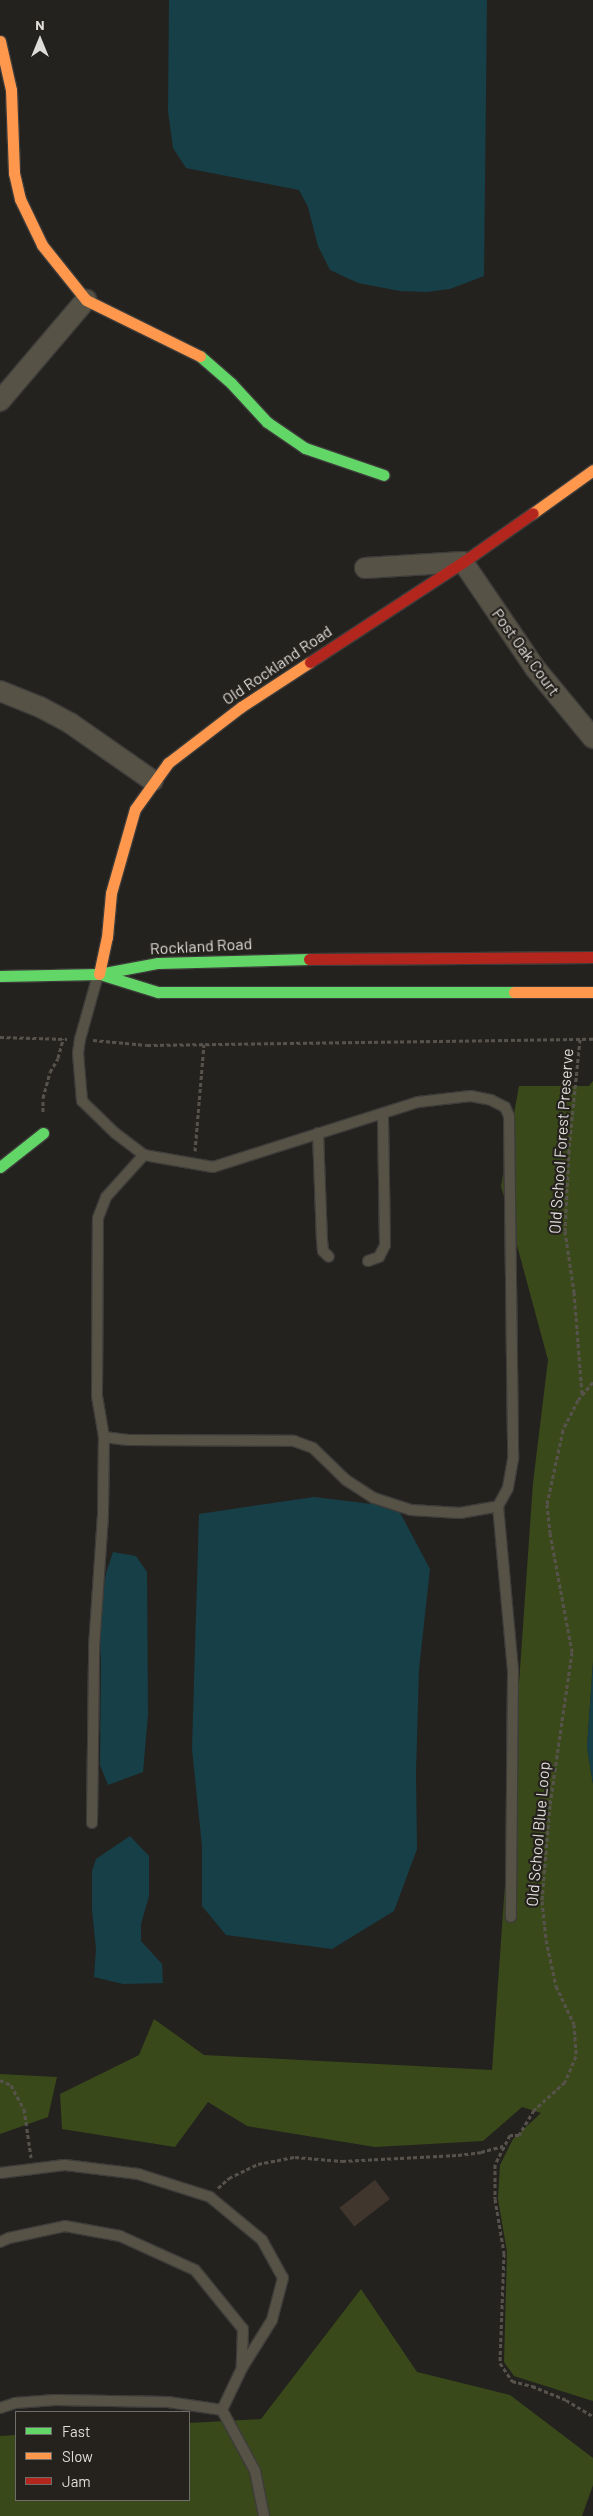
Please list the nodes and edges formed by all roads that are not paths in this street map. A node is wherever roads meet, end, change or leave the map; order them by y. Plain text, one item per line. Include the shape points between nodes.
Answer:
1 (0, 41) edge
2 (86, 300) junction
3 (0, 401) edge
4 (593, 470) edge
5 (384, 475) dead end
6 (463, 562) junction
7 (365, 568) dead end
8 (0, 691) edge
9 (593, 738) edge
10 (153, 781) junction
11 (593, 957) edge
12 (99, 974) junction
13 (0, 976) edge
14 (593, 992) edge
15 (383, 1113) junction
16 (42, 1133) road end
17 (318, 1133) junction
18 (144, 1156) junction
19 (0, 1167) edge
20 (329, 1257) dead end
21 (368, 1261) dead end
22 (104, 1437) junction
23 (498, 1506) junction
24 (92, 1823) dead end
25 (511, 1917) dead end
26 (0, 2173) edge
27 (0, 2242) edge
28 (242, 2368) junction
29 (0, 2408) edge
30 (222, 2410) junction
31 (264, 2516) edge

1 - 2 street via 11,90 14,173 20,199 42,246
2 - 3 street
2 - 5 street via 196,353 231,383 267,422 305,448
4 - 6 street, Old Rockland Road
6 - 7 street
6 - 9 street, Post Oak Court via 535,668
6 - 10 street, Old Rockland Road via 241,707 168,763
8 - 10 street via 70,723
10 - 12 street, Old Rockland Road via 135,808 123,844 111,893
11 - 12 street, Rockland Road via 336,958 158,963
12 - 13 street
12 - 14 street via 158,992
12 - 18 lane via 78,1053 82,1102
15 - 17 lane
15 - 21 lane via 384,1245 379,1257
15 - 23 lane via 418,1102 471,1096 492,1100 505,1107 509,1116 513,1459 508,1488
16 - 19 street
17 - 18 lane via 213,1167
17 - 20 lane via 322,1240 323,1251
18 - 22 lane via 106,1197 98,1218 97,1396
22 - 23 lane via 294,1441 313,1448 346,1480 374,1498 411,1510 460,1512
22 - 24 lane via 103,1514 94,1647
23 - 25 lane via 513,1672
26 - 28 lane via 65,2165 138,2174 210,2197 262,2240 282,2278 272,2320
27 - 28 lane via 65,2226 120,2236 195,2270 243,2328
28 - 30 lane
29 - 30 lane via 15,2403 55,2400 168,2402
30 - 31 lane via 255,2471

